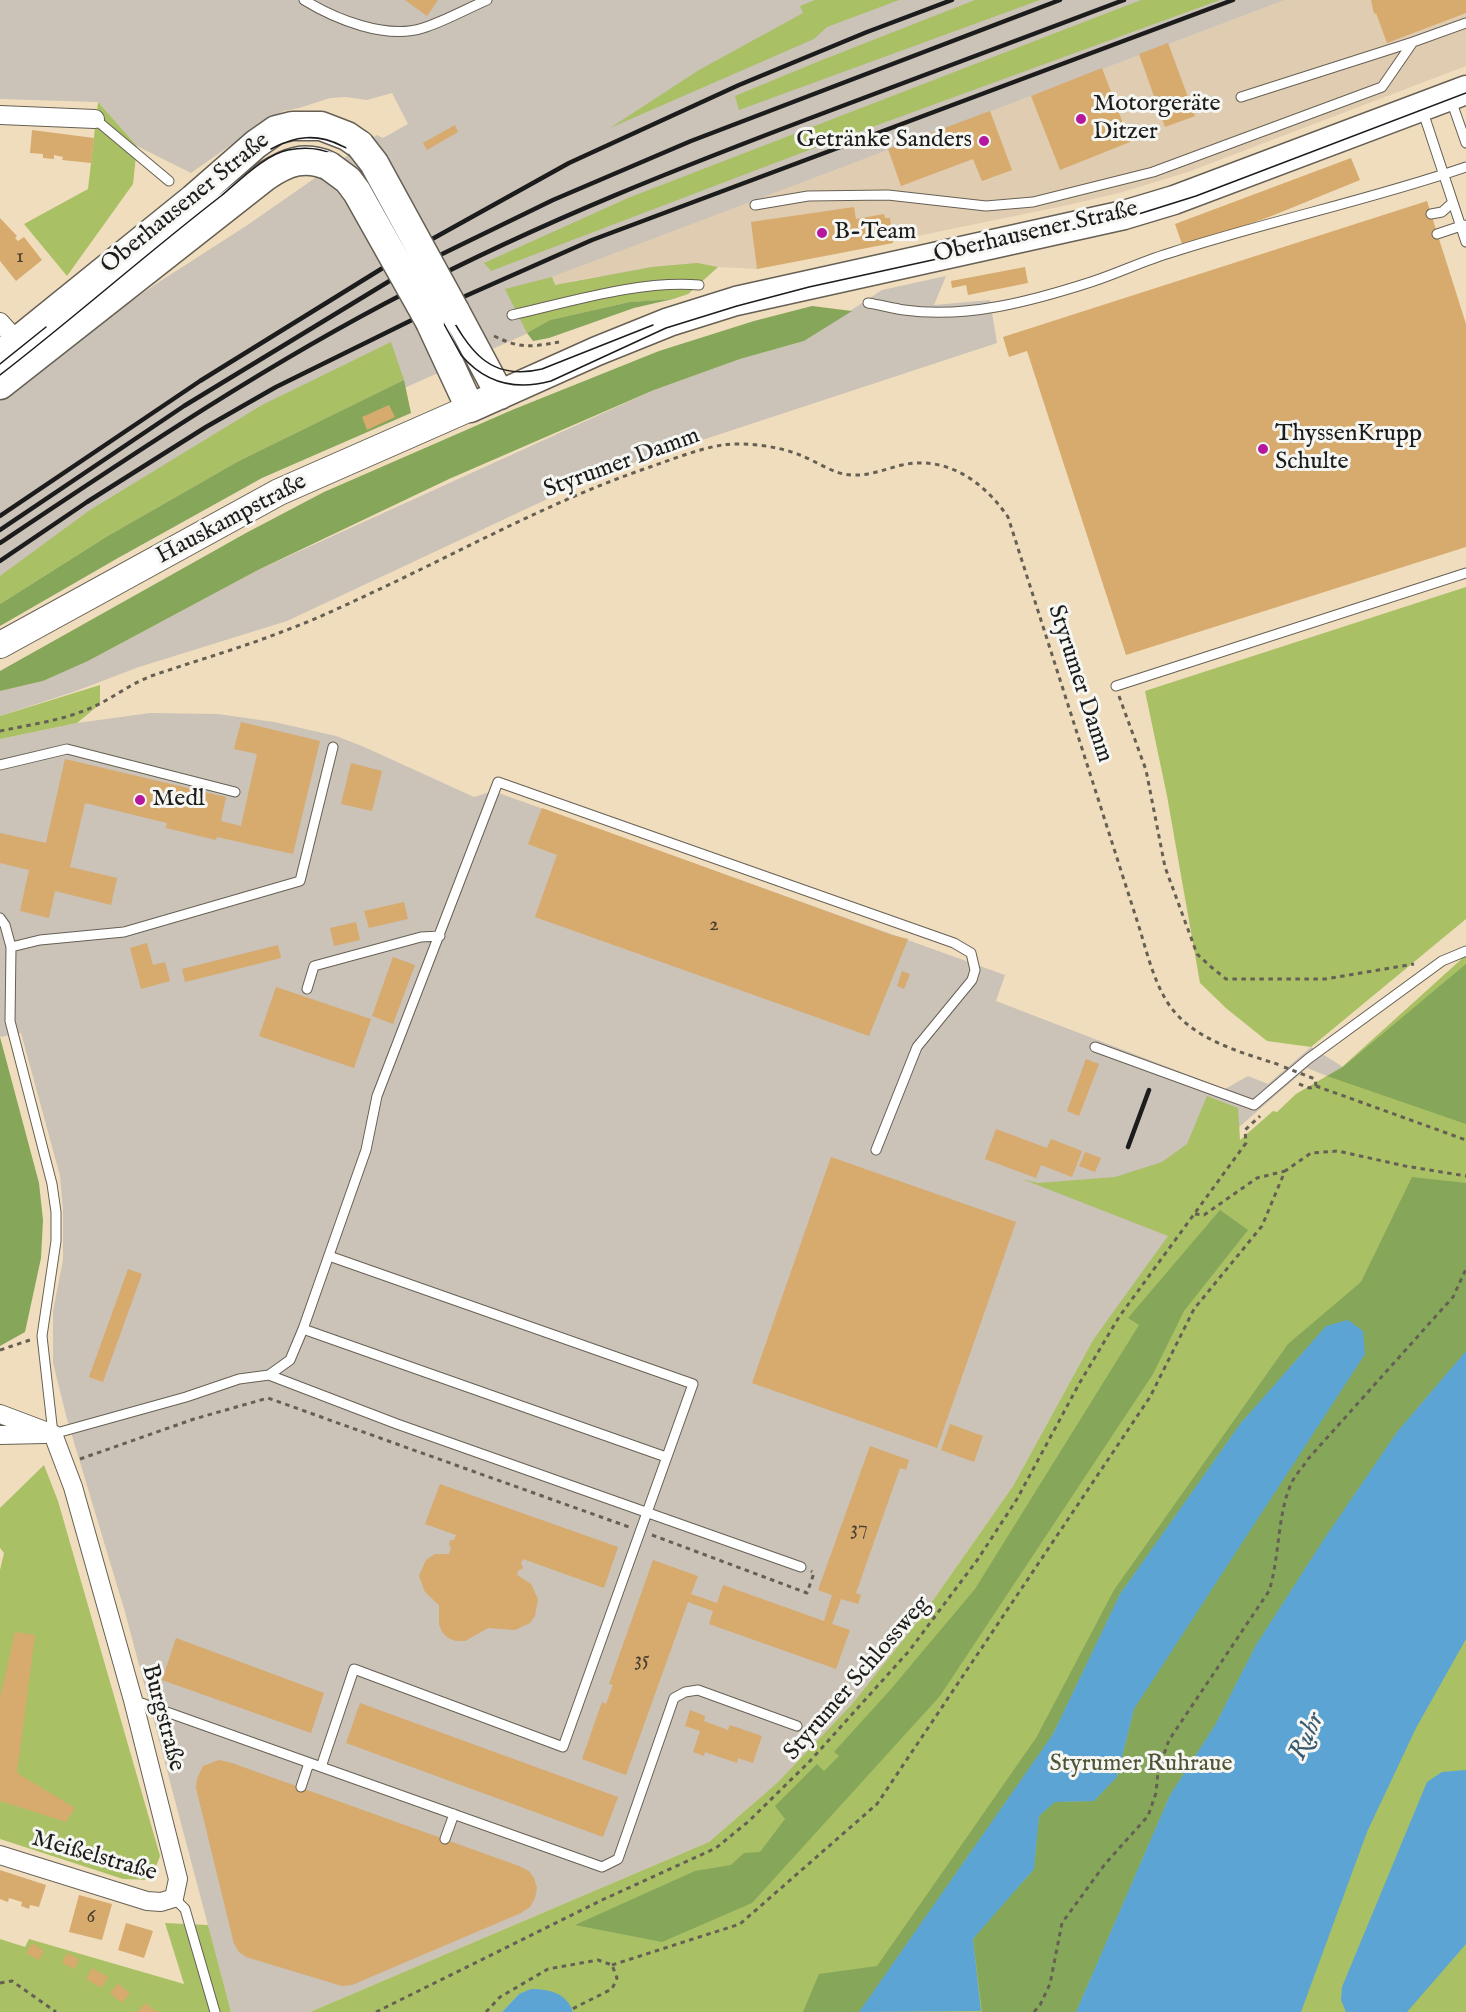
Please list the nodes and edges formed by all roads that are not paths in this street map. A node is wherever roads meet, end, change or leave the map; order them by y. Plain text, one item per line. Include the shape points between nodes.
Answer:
1 (304, 0) edge
2 (488, 0) edge
3 (1466, 23) edge
4 (1413, 42) junction
5 (1458, 93) edge
6 (1241, 97) dead end
7 (1421, 106) junction
8 (0, 115) edge
9 (95, 119) joint
10 (1466, 143) edge
11 (1466, 167) edge
12 (1443, 175) junction
13 (170, 181) dead end
14 (1452, 203) junction
15 (755, 205) dead end
16 (1431, 214) dead end
17 (1463, 225) edge
18 (1437, 234) dead end
19 (1466, 242) edge
20 (699, 285) dead end
21 (868, 303) dead end
22 (512, 315) dead end
23 (443, 316) junction
24 (6, 340) edge
25 (0, 385) edge
26 (485, 401) junction
27 (1466, 573) edge
28 (0, 645) edge
29 (1116, 686) road end
30 (333, 747) dead end
31 (0, 765) edge
32 (235, 792) dead end
33 (0, 918) edge
34 (440, 936) junction
35 (11, 947) junction
36 (1466, 951) edge
37 (307, 989) dead end
38 (1095, 1047) dead end
39 (876, 1150) dead end
40 (329, 1256) junction
41 (303, 1329) junction
42 (269, 1375) junction
43 (0, 1414) edge
44 (53, 1434) junction
45 (0, 1435) edge
46 (666, 1457) junction
47 (648, 1513) junction
48 (801, 1567) road end
49 (134, 1700) junction
50 (797, 1726) dead end
51 (309, 1763) junction
52 (321, 1767) junction
53 (301, 1787) dead end
54 (454, 1814) junction
55 (445, 1839) dead end
56 (0, 1855) edge
57 (174, 1898) junction
58 (215, 2012) edge

1 - 2 lane via 339,19 400,31 421,28
3 - 4 lane
4 - 6 lane
4 - 15 lane via 1382,87 1153,172 1089,189 1033,202 986,206 888,195 808,196
5 - 7 main road, Oberhausener Straße
5 - 10 lane
7 - 12 lane
7 - 26 main road, Oberhausener Straße via 1174,200 1124,215 758,296 669,322
8 - 9 street
9 - 13 lane
11 - 12 lane
12 - 14 lane
12 - 21 lane via 1172,252 1092,282 1025,300 978,310 933,312
14 - 16 lane via 1442,212
14 - 17 lane
17 - 18 lane
17 - 19 lane
20 - 22 lane via 644,287
23 - 24 main road, Oberhausener Straße, bridge via 374,163 360,145 321,126 292,126 276,130 256,144 193,200
23 - 25 main road, Oberhausener Straße, bridge via 348,180 319,161 297,161 266,176
23 - 26 main road, Oberhausener Straße
26 - 28 main road, Hauskampstraße via 279,492
27 - 29 lane
30 - 35 lane via 300,881 124,932 40,940
31 - 32 lane via 67,750
33 - 35 lane
34 - 37 lane via 421,937 314,966
34 - 39 lane via 498,782 965,949 975,963 972,980 917,1047
34 - 40 lane via 377,1095 366,1150
35 - 44 lane via 10,1022 56,1212 56,1241 42,1336
36 - 38 lane via 1442,961 1308,1059 1254,1104
40 - 41 lane
40 - 46 lane via 693,1384
41 - 42 lane via 290,1360
41 - 46 lane
42 - 44 lane via 239,1379
42 - 47 lane
43 - 44 street
44 - 45 street
44 - 49 street, Burgstraße via 73,1487
46 - 47 lane
47 - 48 lane
47 - 52 lane via 563,1747 354,1669
49 - 51 lane
49 - 57 street, Burgstraße via 178,1879
50 - 54 lane via 698,1690 674,1698 618,1859 602,1867
51 - 52 lane
51 - 53 lane
52 - 54 lane
54 - 55 lane
56 - 57 street, Meißelstraße via 147,1901
57 - 58 lane via 185,1909

